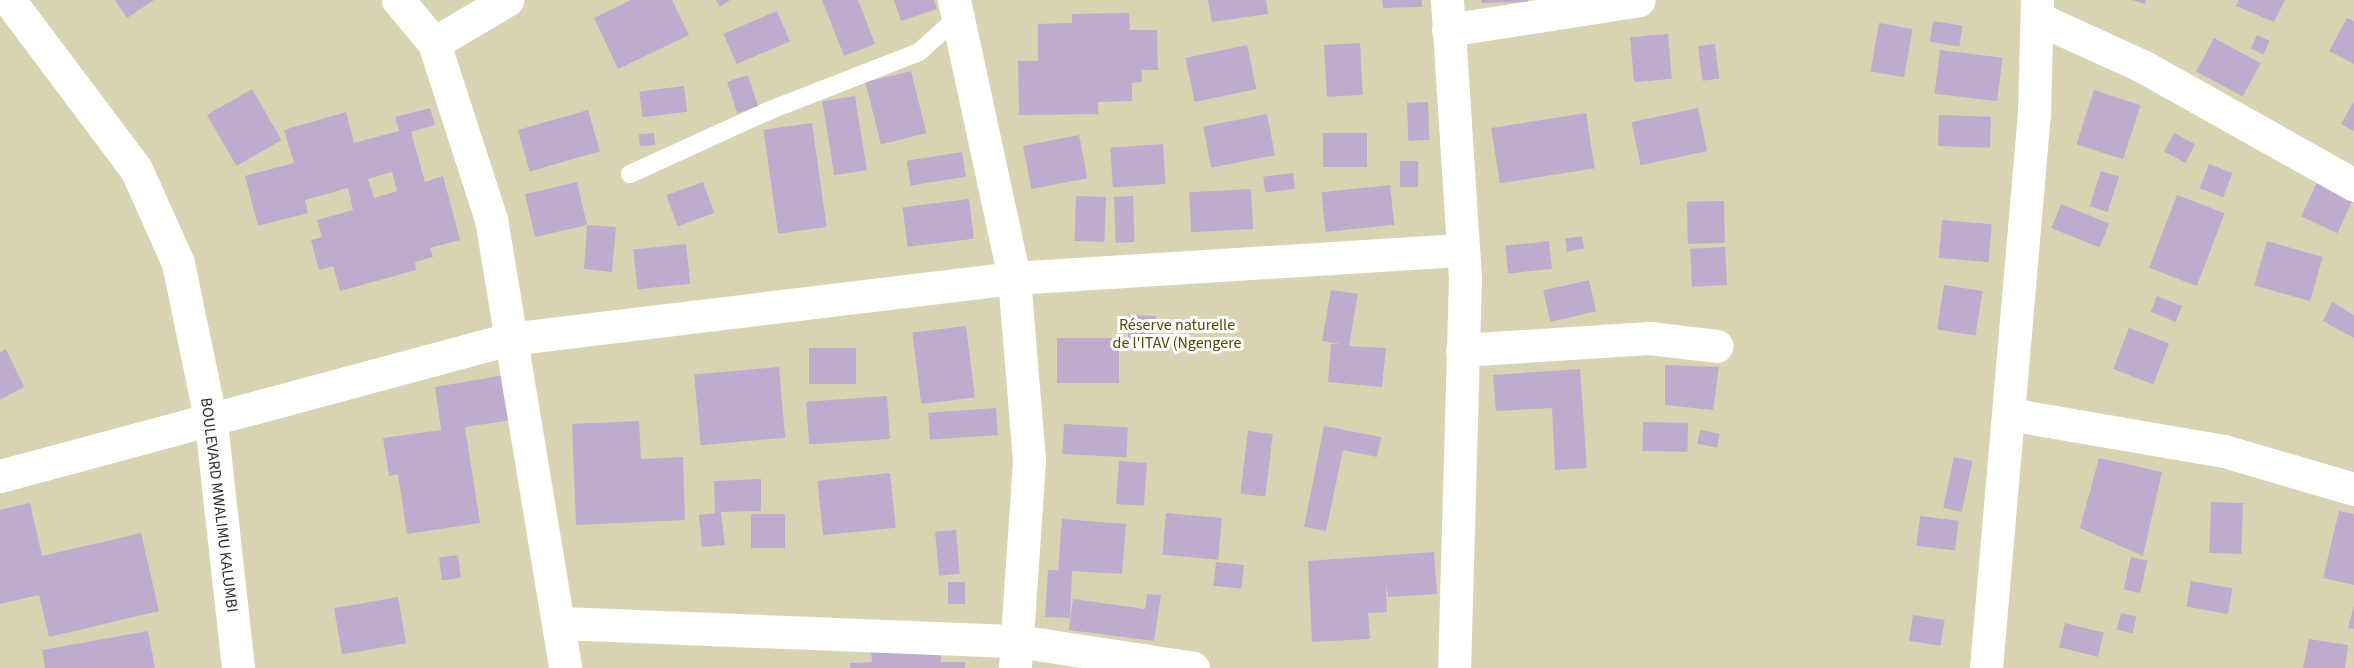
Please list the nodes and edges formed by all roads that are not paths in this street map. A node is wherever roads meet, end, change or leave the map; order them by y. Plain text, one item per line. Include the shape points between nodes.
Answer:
1 (9, 0) edge
2 (398, 0) edge
3 (507, 0) edge
4 (1639, 0) edge
5 (956, 9) edge
6 (2037, 9) edge
7 (1447, 15) edge
8 (434, 43) junction
9 (630, 174) dead end
10 (2354, 185) edge
11 (1463, 250) junction
12 (1014, 278) junction
13 (509, 339) junction
14 (1717, 346) dead end
15 (1462, 350) junction
16 (2009, 414) junction
17 (211, 423) junction
18 (0, 476) edge
19 (2354, 489) edge
20 (561, 622) junction
21 (1016, 654) edge
22 (238, 668) edge
23 (566, 668) edge
24 (1193, 668) edge
25 (1454, 668) edge
26 (1986, 668) edge

1 - 17 street, BOULEVARD MWALIMU KALUMBI via 136,169 178,263
2 - 8 street
3 - 8 street
4 - 7 street
5 - 9 lane via 919,52 768,111
5 - 12 street
6 - 10 street
6 - 16 street
7 - 11 street
8 - 13 street via 491,219
11 - 12 street
11 - 15 street
12 - 13 street
12 - 21 street via 1029,461
13 - 17 street
13 - 20 street
14 - 15 street via 1638,338
15 - 25 street
16 - 19 street via 2212,448
16 - 26 street
17 - 18 street
17 - 22 street, BOULEVARD MWALIMU KALUMBI
20 - 21 street
20 - 23 street
21 - 24 street

